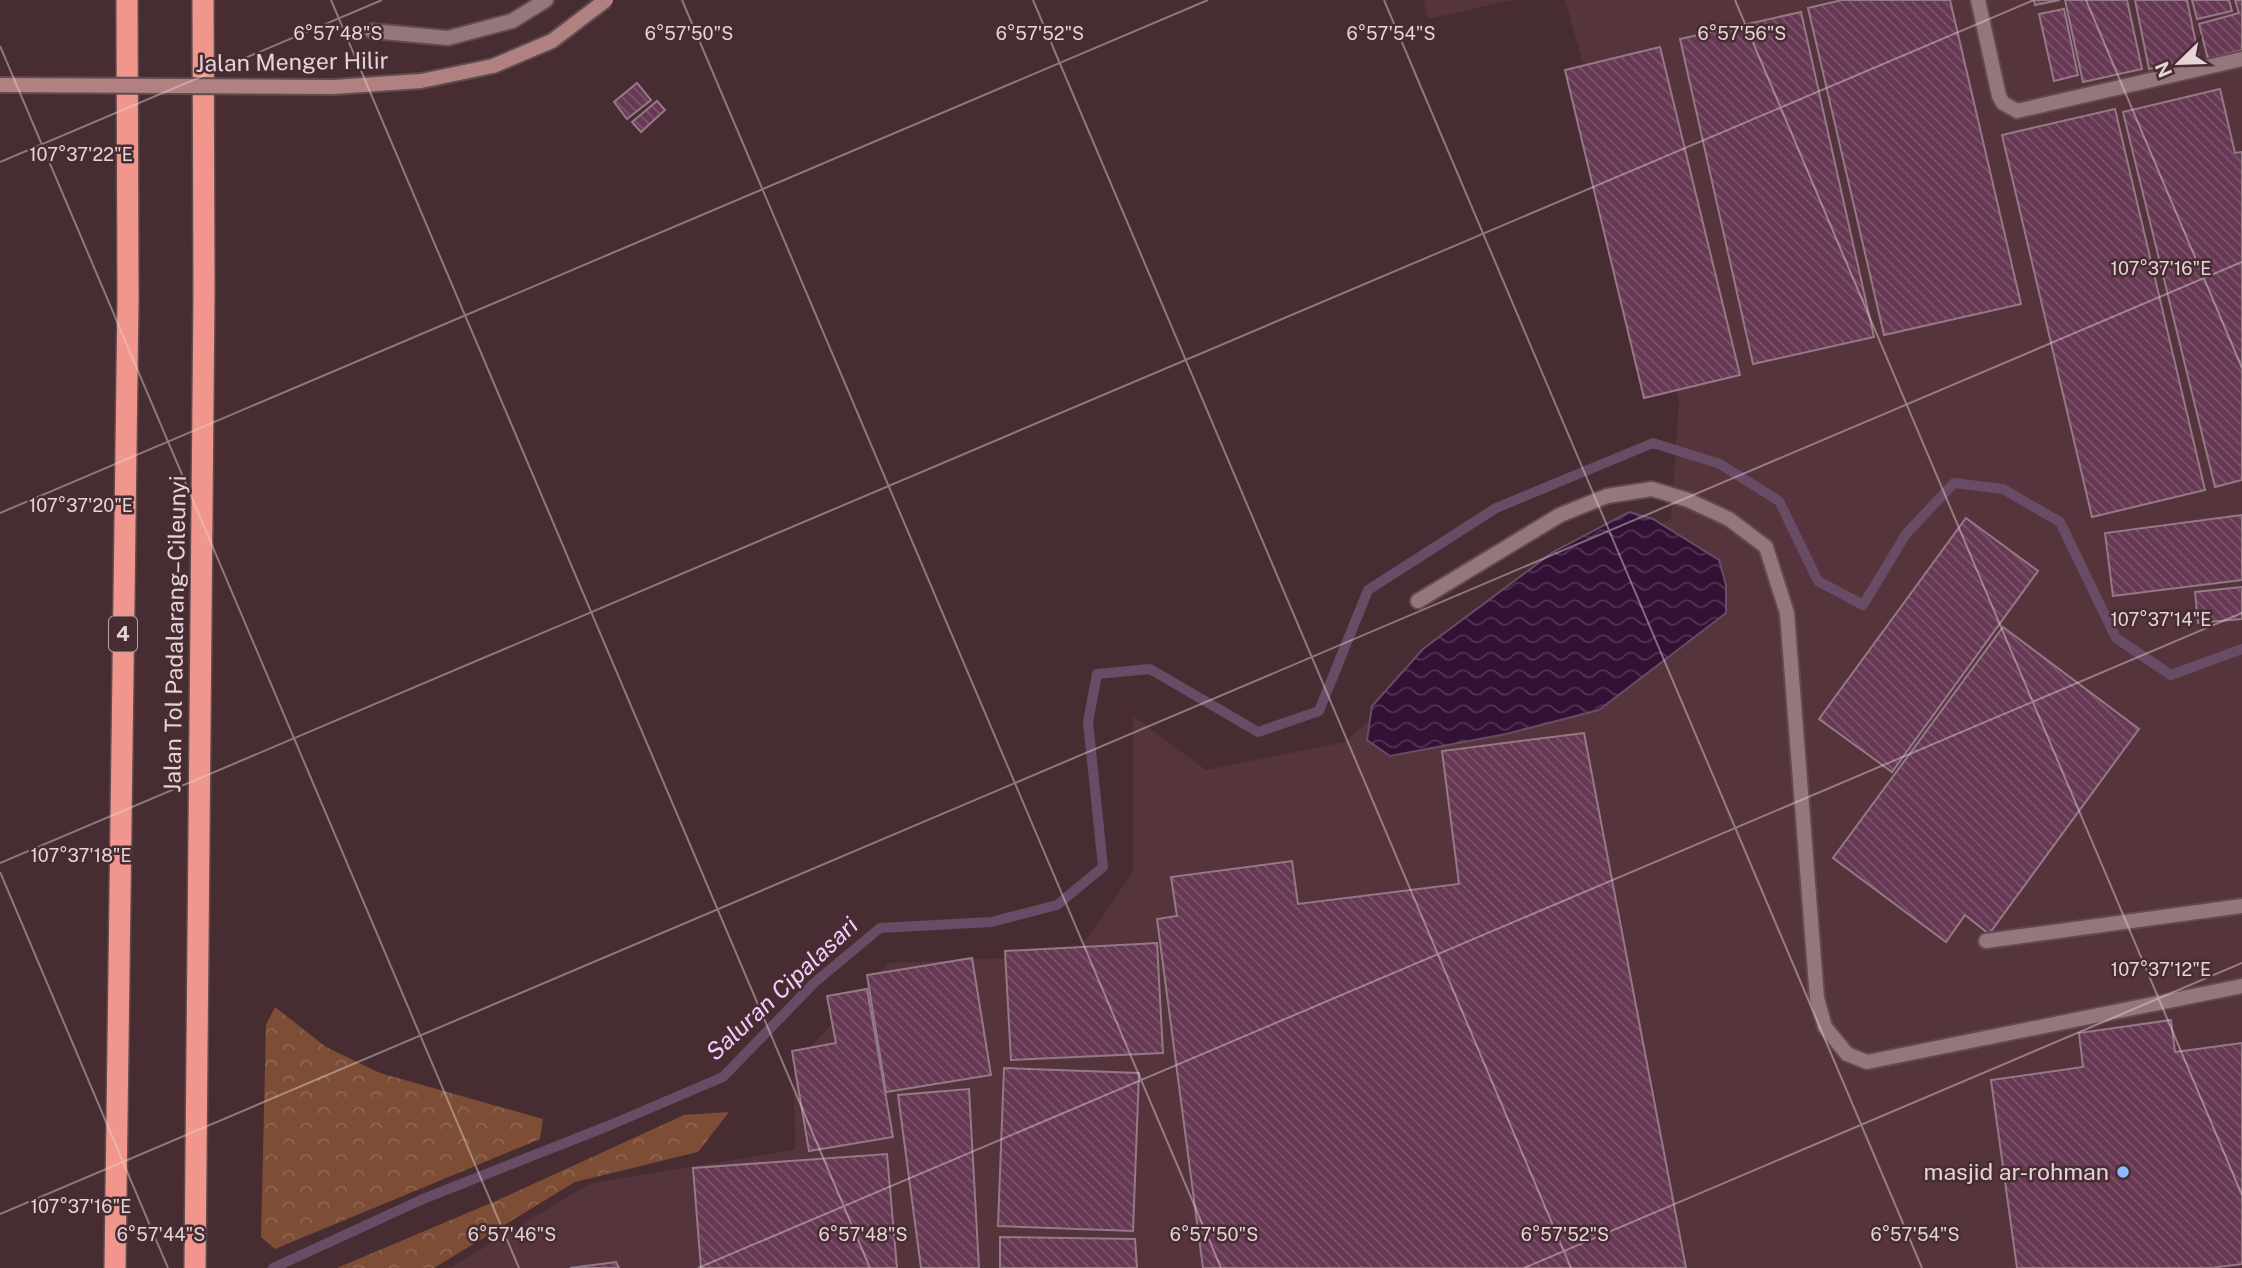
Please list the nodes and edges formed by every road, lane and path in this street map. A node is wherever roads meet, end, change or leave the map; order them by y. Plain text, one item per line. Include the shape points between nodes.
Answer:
1 (127, 0) edge
2 (204, 0) edge
3 (546, 0) edge
4 (606, 0) edge
5 (1978, 0) edge
6 (372, 31) dead end
7 (2242, 59) edge
8 (0, 85) edge
9 (1418, 601) dead end
10 (2242, 906) edge
11 (1986, 941) dead end
12 (2242, 986) edge
13 (115, 1268) edge
14 (195, 1268) edge

1 - 13 highway, 4 via 128,300
2 - 14 highway, Jalan Tol Padalarang–Cileunyi
3 - 6 lane via 512,21 448,37
4 - 8 street, Jalan Menger Hilir, bridge via 552,41 493,66 421,81 334,87
5 - 7 lane via 1999,96 2017,111
9 - 12 lane via 1560,515 1607,496 1652,489 1728,519 1766,547 1787,613 1817,998 1825,1027 1847,1054 1867,1062
10 - 11 lane

